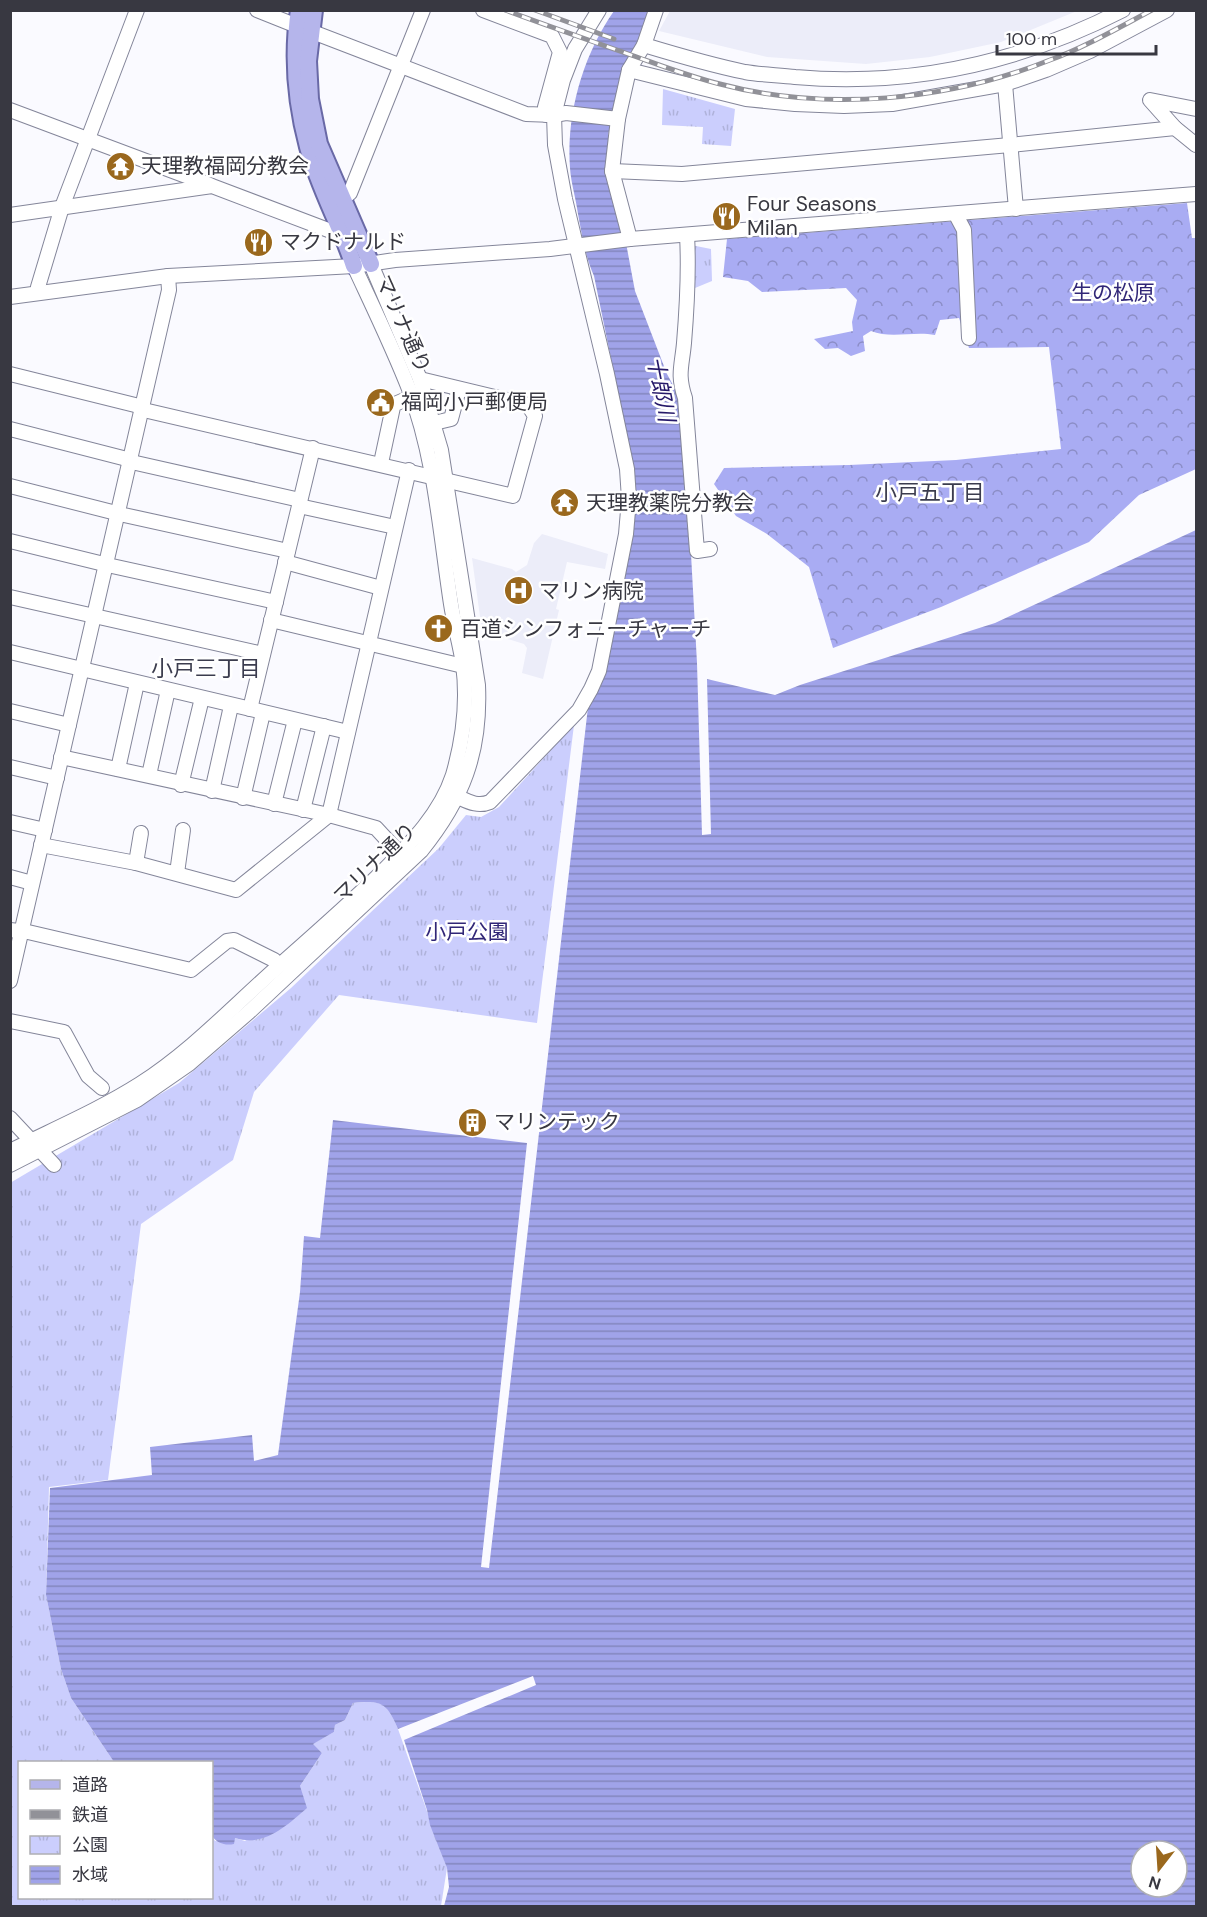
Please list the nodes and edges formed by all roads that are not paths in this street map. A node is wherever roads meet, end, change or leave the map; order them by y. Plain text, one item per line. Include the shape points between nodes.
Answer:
1 (137, 10) edge
2 (257, 10) edge
3 (314, 10) edge
4 (423, 10) edge
5 (483, 10) edge
6 (599, 10) edge
7 (657, 10) edge
8 (1123, 10) edge
9 (1167, 10) edge
10 (302, 22) edge
11 (644, 45) junction
12 (402, 66) junction
13 (629, 70) junction
14 (1005, 84) junction
15 (1197, 109) edge
16 (10, 110) edge
17 (555, 114) junction
18 (613, 119) junction
19 (1175, 128) junction
20 (89, 140) junction
21 (1197, 144) edge
22 (1010, 145) junction
23 (612, 171) junction
24 (212, 186) junction
25 (1197, 194) edge
26 (343, 200) junction
27 (62, 207) junction
28 (1016, 209) junction
29 (10, 215) edge
30 (956, 215) junction
31 (687, 235) junction
32 (345, 236) junction
33 (630, 239) junction
34 (575, 245) junction
35 (371, 264) junction
36 (354, 266) junction
37 (168, 276) junction
38 (40, 292) junction
39 (10, 297) edge
40 (969, 338) dead end
41 (10, 374) edge
42 (420, 380) junction
43 (459, 389) junction
44 (411, 397) junction
45 (142, 407) junction
46 (434, 423) junction
47 (10, 429) edge
48 (313, 448) junction
49 (129, 460) junction
50 (381, 464) junction
51 (409, 470) junction
52 (432, 476) junction
53 (447, 480) junction
54 (10, 486) edge
55 (300, 503) junction
56 (117, 513) junction
57 (395, 527) junction
58 (10, 541) edge
59 (710, 549) dead end
60 (287, 556) junction
61 (106, 564) junction
62 (381, 588) junction
63 (10, 597) edge
64 (276, 602) junction
65 (94, 617) junction
66 (271, 620) junction
67 (368, 643) junction
68 (10, 652) edge
69 (263, 654) junction
70 (463, 666) junction
71 (82, 669) junction
72 (137, 683) junction
73 (168, 690) junction
74 (202, 698) junction
75 (231, 706) junction
76 (10, 711) edge
77 (256, 711) junction
78 (295, 720) junction
79 (69, 725) junction
80 (324, 726) junction
81 (348, 732) junction
82 (62, 757) junction
83 (10, 767) edge
84 (118, 769) junction
85 (149, 775) junction
86 (57, 778) junction
87 (181, 785) junction
88 (212, 791) junction
89 (458, 797) junction
90 (243, 798) junction
91 (274, 804) junction
92 (303, 810) junction
93 (329, 815) junction
94 (10, 822) edge
95 (45, 830) junction
96 (183, 830) dead end
97 (141, 833) dead end
98 (41, 844) junction
99 (400, 854) junction
100 (136, 863) junction
101 (177, 873) junction
102 (10, 877) edge
103 (32, 883) junction
104 (16, 931) edge
105 (279, 965) junction
106 (10, 981) edge
107 (10, 1022) edge
108 (102, 1088) dead end
109 (10, 1118) edge
110 (35, 1146) junction
111 (10, 1151) edge
112 (54, 1165) dead end
113 (10, 1166) edge

1 - 20 street
2 - 10 street
3 - 10 main road
4 - 12 street
5 - 17 street via 552,36 560,52 545,107
6 - 17 street via 575,49
7 - 11 street
8 - 11 street via 1016,55 909,77 839,81 748,73
9 - 14 street via 1090,51
10 - 12 street
10 - 26 main road via 319,144
10 - 32 main road via 295,61 298,99 306,138
11 - 13 street
12 - 17 street via 526,114
12 - 26 street via 350,193
13 - 14 street via 746,99 844,106 892,105
13 - 18 street
14 - 22 street
15 - 19 street via 1150,100
16 - 20 street
17 - 18 street
17 - 34 street via 555,145
18 - 23 street
19 - 21 street
19 - 22 street
20 - 24 street
20 - 27 street
22 - 23 street via 682,174
22 - 28 street
23 - 33 street
24 - 27 street
24 - 32 street
25 - 28 street
26 - 35 main road
27 - 29 street
27 - 38 street via 38,287
28 - 30 street
30 - 31 street
30 - 40 street via 964,230
31 - 33 street
31 - 59 street via 679,381 684,398 697,551
32 - 36 main road
33 - 34 street
34 - 35 street
34 - 89 street via 607,374 627,469 629,499 626,534 598,671 579,710 498,795 482,805
35 - 36 street
35 - 42 street, マリナ通り
36 - 37 street
36 - 44 street, マリナ通り
37 - 38 street
37 - 45 street
38 - 39 street
41 - 45 street
42 - 43 street
42 - 46 street, マリナ通り
43 - 46 street via 452,419
43 - 53 street via 528,405 535,416 513,496
44 - 50 street via 393,407
44 - 52 street, マリナ通り
45 - 48 street
45 - 49 street
46 - 53 street, マリナ通り
47 - 49 street
48 - 50 street
48 - 55 street
49 - 55 street
49 - 56 street
50 - 51 street
51 - 52 street
51 - 57 street
52 - 53 street
52 - 70 street, マリナ通り
53 - 89 street, マリナ通り via 479,702 476,740
54 - 56 street
55 - 57 street
55 - 60 street
56 - 60 street
56 - 61 street
57 - 62 street
58 - 61 street
60 - 62 street
60 - 64 street
61 - 64 street
61 - 65 street
62 - 67 street
63 - 65 street
64 - 66 street
65 - 69 street
65 - 71 street
66 - 67 street
66 - 69 street
67 - 70 street
67 - 81 street
68 - 71 street
69 - 77 street
70 - 99 street, マリナ通り via 461,741 452,777 428,824
71 - 72 street
71 - 79 street
72 - 73 street
72 - 84 street
73 - 74 street
73 - 85 street
74 - 75 street
74 - 87 street
75 - 77 street
75 - 88 street
76 - 79 street
77 - 78 street
77 - 90 street
78 - 80 street
78 - 91 street
79 - 82 street
80 - 81 street
80 - 92 street
81 - 93 street
82 - 84 street
82 - 86 street
83 - 86 street
84 - 85 street
85 - 87 street
86 - 95 street
87 - 88 street
88 - 90 street
89 - 110 street, マリナ通り via 421,851 189,1064 137,1100
90 - 91 street
91 - 92 street
92 - 93 street
93 - 99 street via 376,828
93 - 101 street via 236,890
94 - 95 street
95 - 98 street
96 - 101 street
97 - 100 street
98 - 100 street
98 - 103 street
99 - 105 street, マリナ通り via 338,915
100 - 101 street
102 - 103 street
103 - 104 street
104 - 105 street via 191,970 234,940
104 - 106 street
105 - 110 street, マリナ通り via 204,1037 142,1082
107 - 108 street via 64,1032 88,1076
109 - 110 street
110 - 111 street, マリナ通り
110 - 112 street
110 - 113 street, マリナ通り

